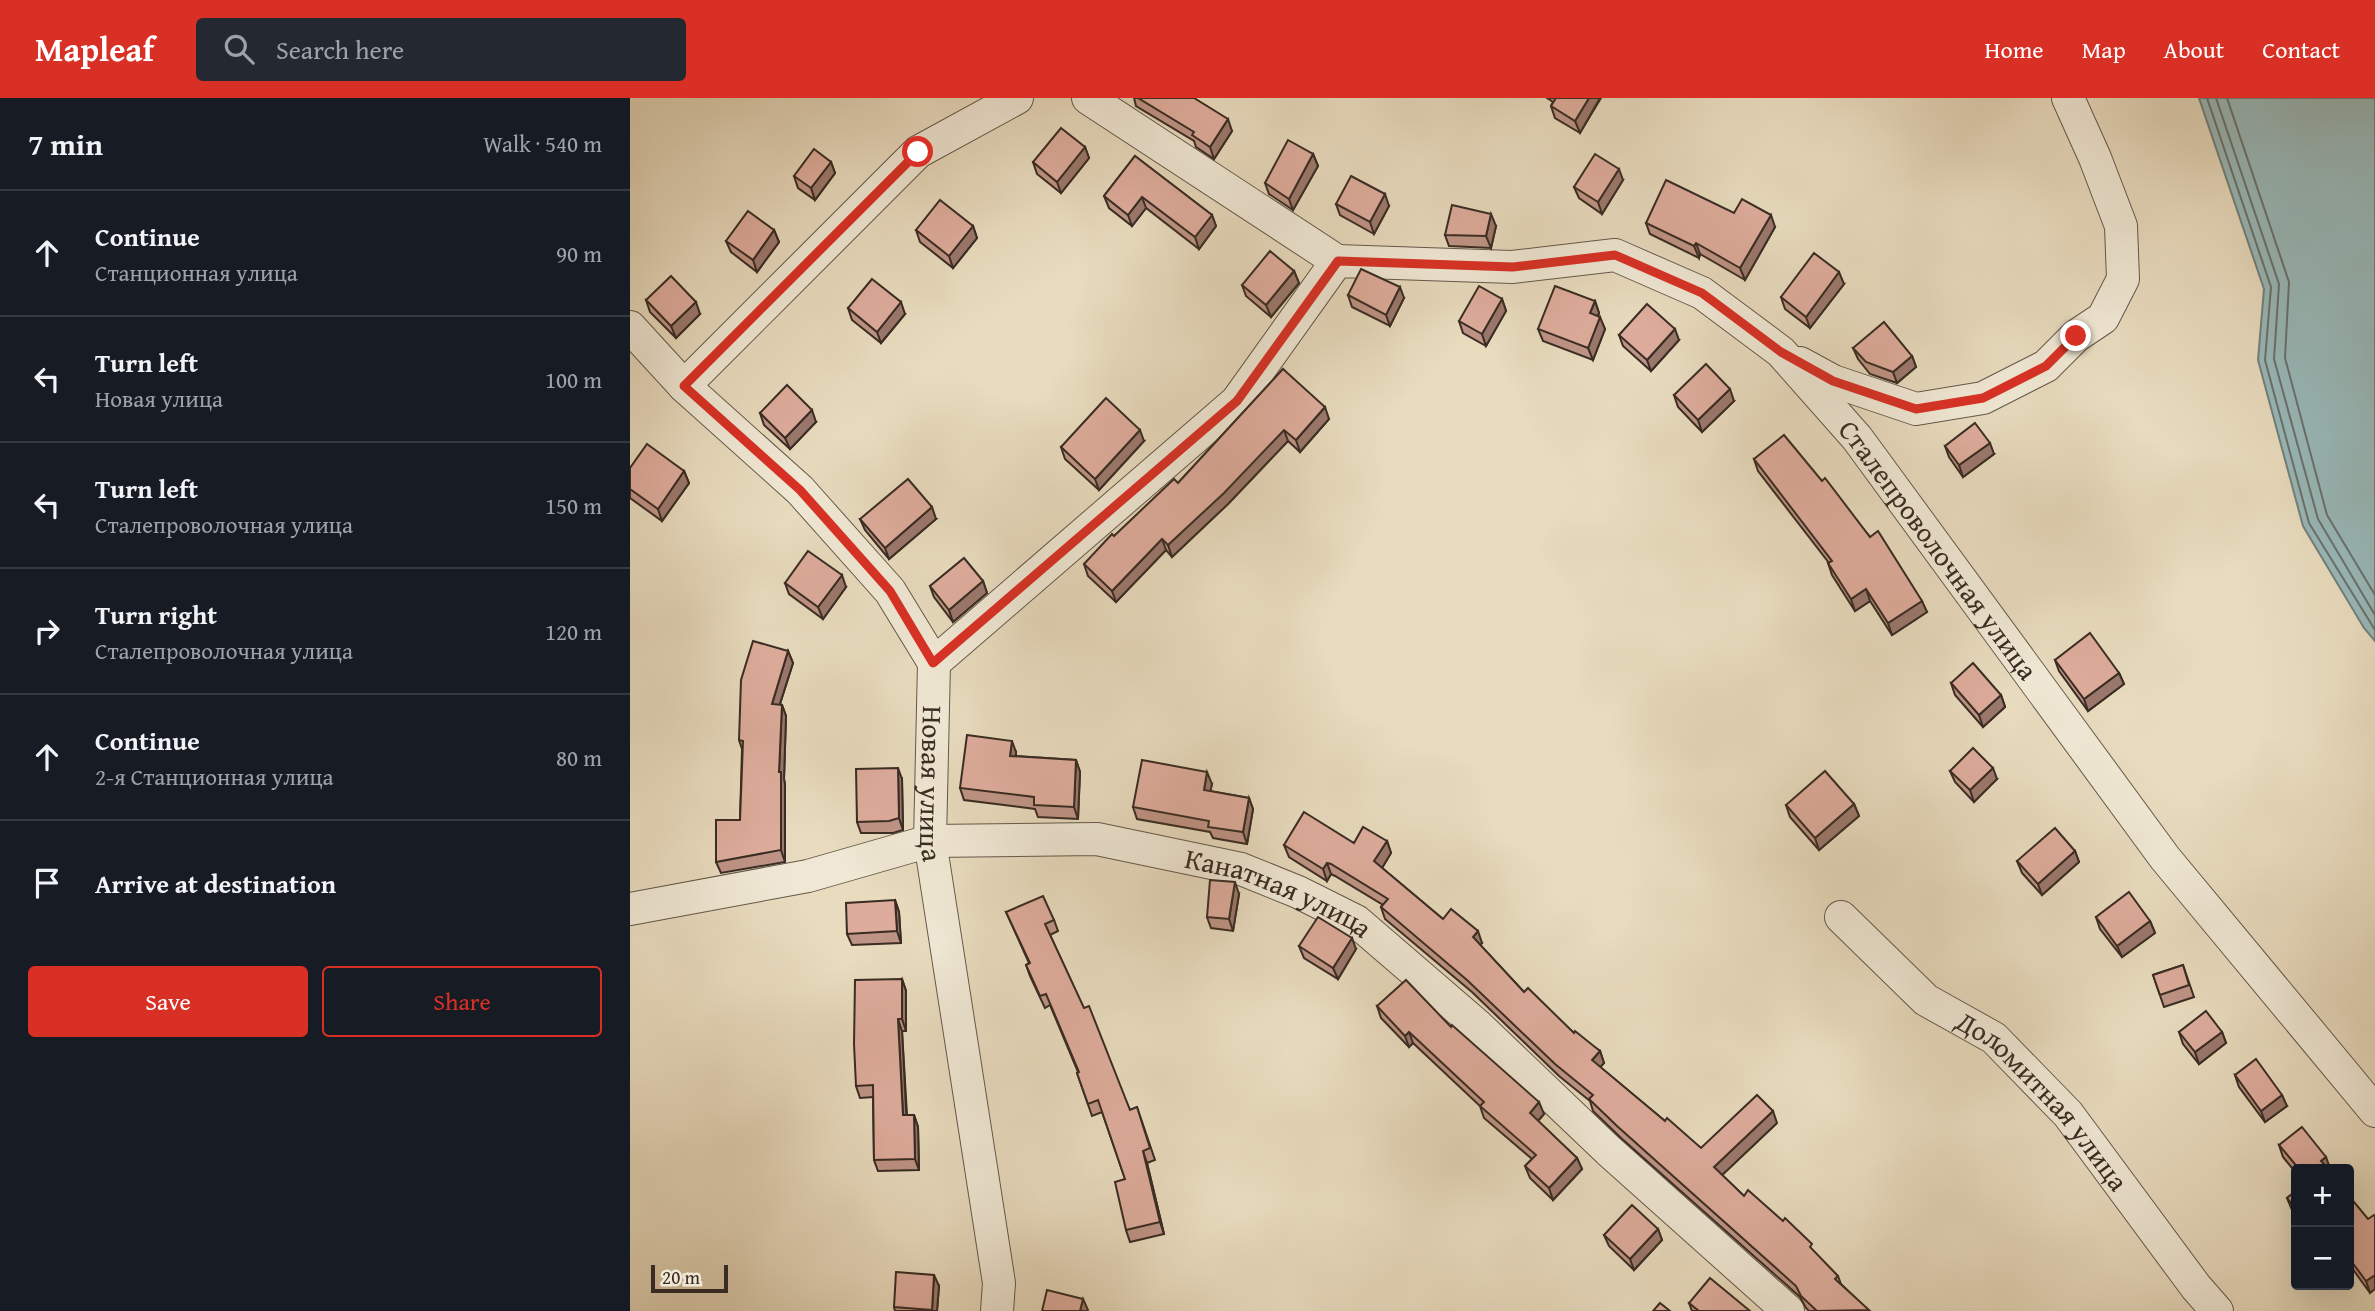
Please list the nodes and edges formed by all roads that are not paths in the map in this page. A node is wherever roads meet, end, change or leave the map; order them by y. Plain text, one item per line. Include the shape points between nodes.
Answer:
1 (1017, 98) edge
2 (1088, 98) edge
3 (2068, 98) edge
4 (1338, 261) junction
5 (630, 327) edge
6 (1781, 352) junction
7 (684, 386) junction
8 (933, 663) junction
9 (930, 841) junction
10 (630, 909) edge
11 (1841, 917) dead end
12 (2375, 1111) edge
13 (997, 1311) edge
14 (1788, 1311) edge
15 (2217, 1311) edge

1 - 7 street via 918,152
2 - 4 street
3 - 6 street via 2121,226 2123,279 2103,318 2076,336 2046,366 1983,398 1916,409 1833,381
4 - 6 street, Сталепроволочная улица via 1513,267 1615,255 1702,293
4 - 8 street via 1237,401
5 - 7 street, Новая улица
6 - 12 street, Сталепроволочная улица via 1857,438 2165,858
7 - 8 street, Новая улица via 800,490 890,591
8 - 9 street, Новая улица
9 - 10 street, Канатная улица via 808,876
9 - 13 street, Новая улица via 999,1283
9 - 14 street, Канатная улица via 1097,839 1241,869 1356,921 1478,1026
11 - 15 street, Доломитная улица via 1926,1000 1994,1038 2068,1114

